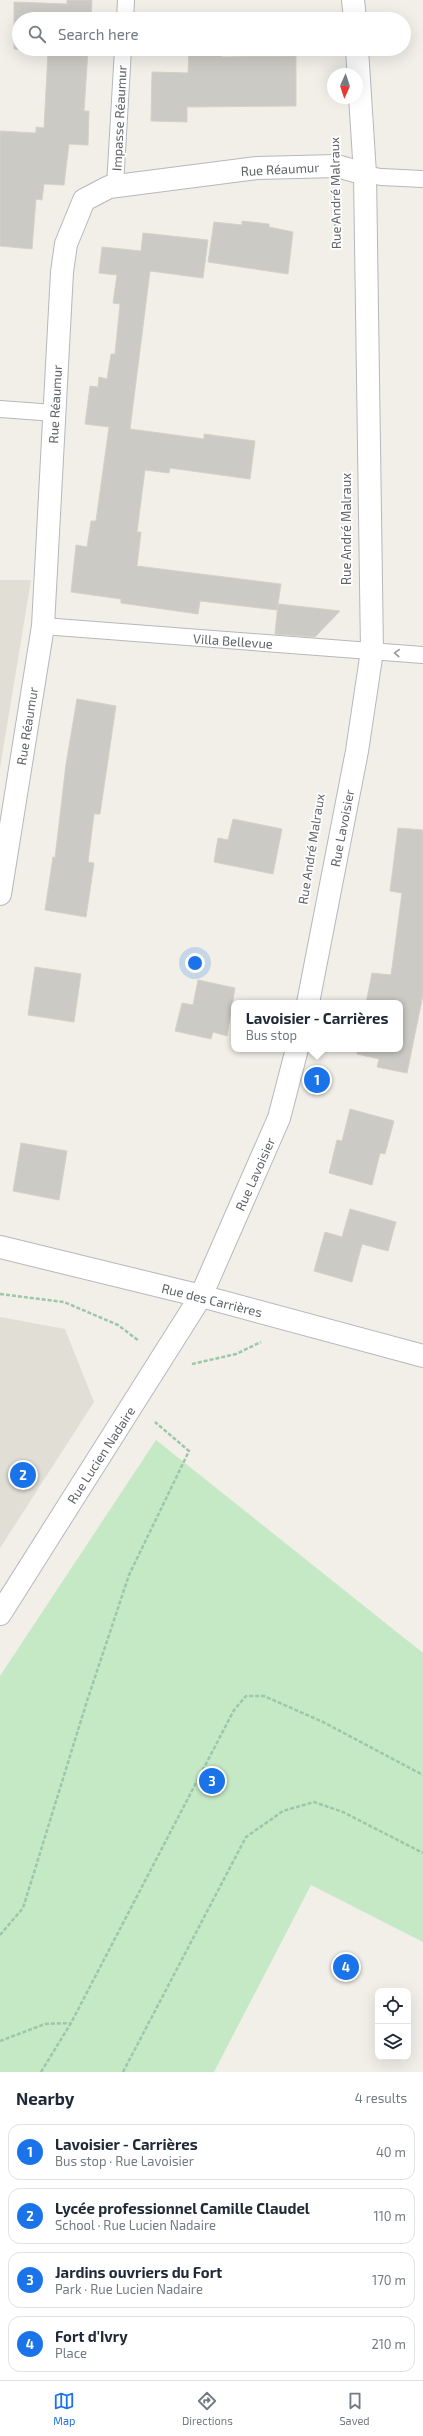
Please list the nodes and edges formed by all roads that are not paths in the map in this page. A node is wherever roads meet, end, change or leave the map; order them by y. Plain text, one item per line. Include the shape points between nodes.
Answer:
1 (126, 0) edge
2 (353, 0) edge
3 (125, 12) edge
4 (354, 12) edge
5 (123, 56) edge
6 (357, 56) edge
7 (365, 174) junction
8 (423, 179) edge
9 (115, 186) junction
10 (0, 409) edge
11 (54, 413) junction
12 (43, 626) junction
13 (372, 651) junction
14 (423, 655) edge
15 (0, 894) edge
16 (309, 1000) edge
17 (296, 1052) edge
18 (0, 1247) edge
19 (201, 1296) junction
20 (423, 1356) edge
21 (0, 1614) edge

1 - 3 lane
2 - 4 street
5 - 9 lane, Impasse Réaumur
6 - 7 street, Rue André Malraux
7 - 8 lane
7 - 9 street, Rue Réaumur via 337,166 257,168
7 - 13 street, Rue André Malraux
9 - 11 street, Rue Réaumur via 84,200 66,244 62,272
10 - 11 lane
11 - 12 street, Rue Réaumur
12 - 13 lane, Villa Bellevue
12 - 15 street, Rue Réaumur
14 -> 13 lane, Villa Bellevue
13 - 16 street, Rue Lavoisier via 357,751
17 - 19 street, Rue Lavoisier via 279,1118
18 - 19 street, Rue des Carrières
19 - 20 street, Rue des Carrières
19 - 21 street, Rue Lucien Nadaire

